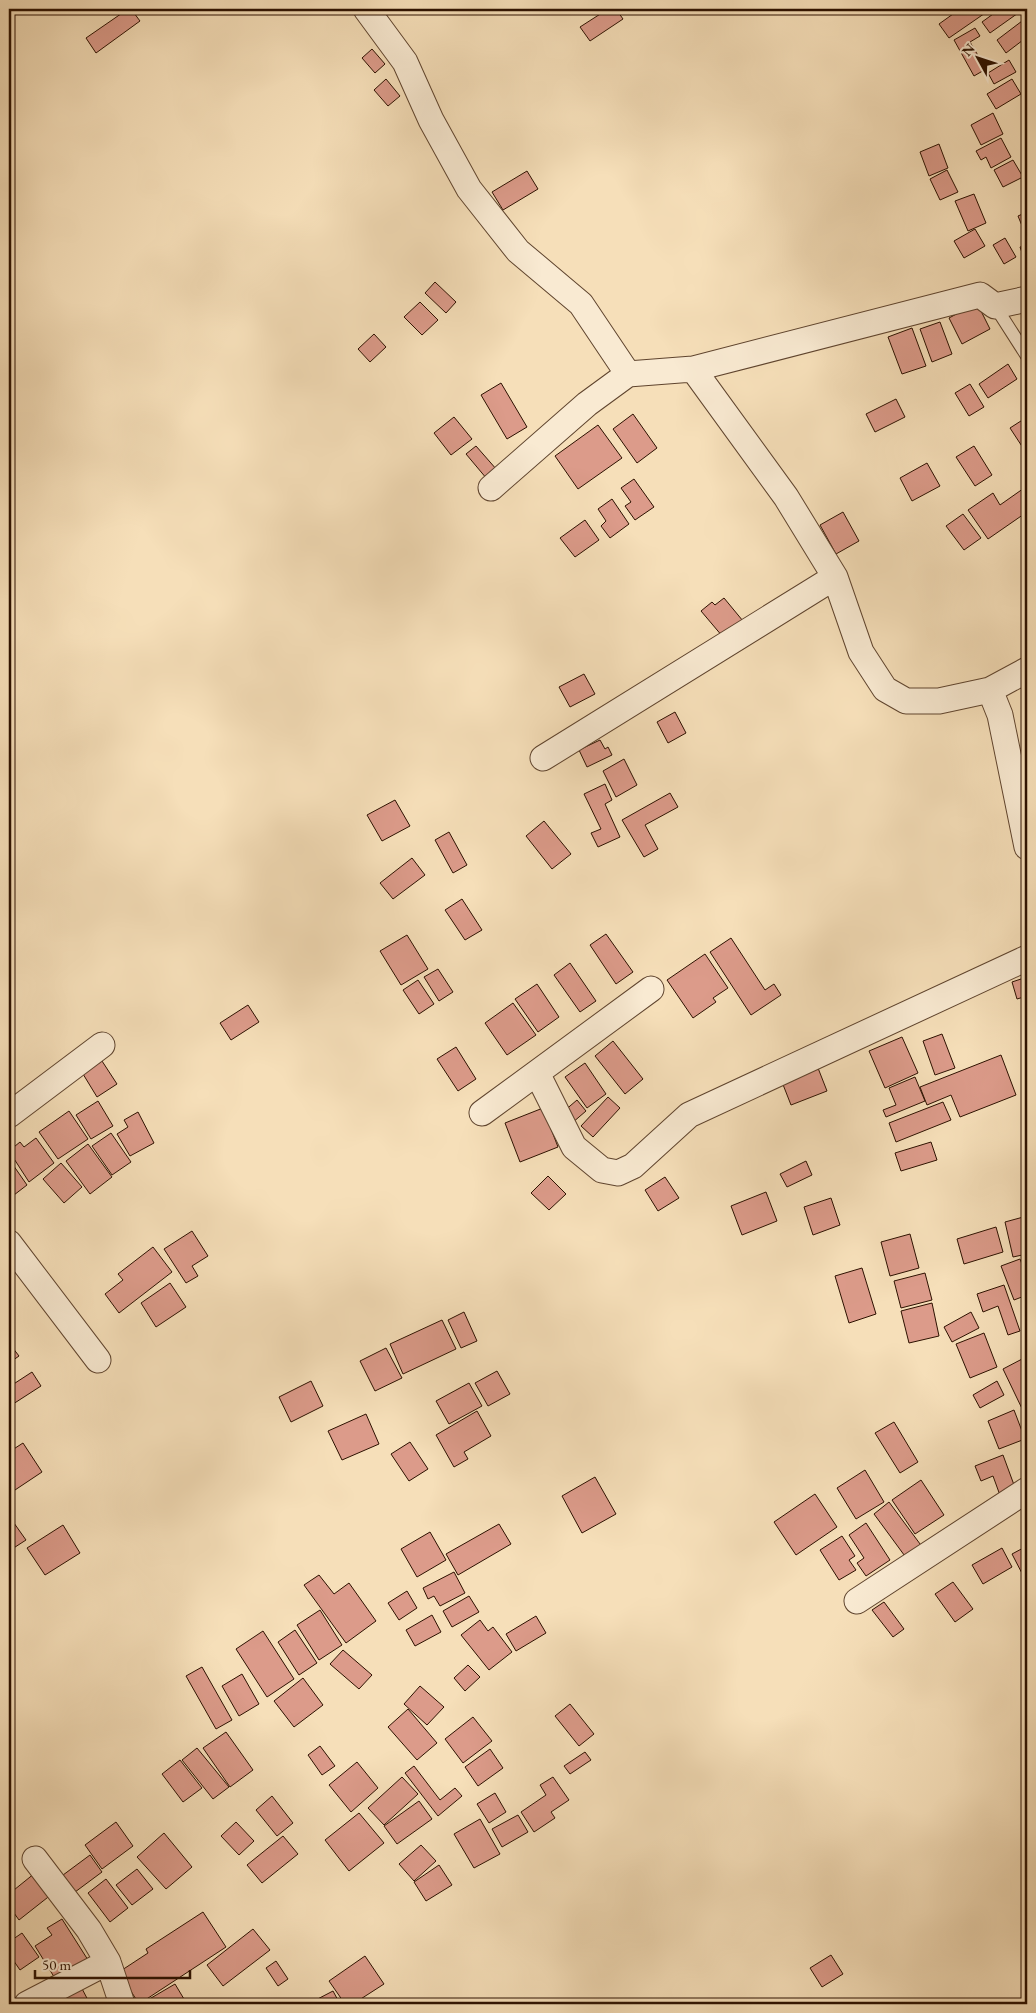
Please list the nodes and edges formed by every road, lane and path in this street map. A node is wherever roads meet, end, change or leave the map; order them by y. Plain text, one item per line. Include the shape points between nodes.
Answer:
1 (366, 9) edge
2 (1027, 299) edge
3 (995, 306) junction
4 (1027, 356) edge
5 (693, 369) junction
6 (628, 374) junction
7 (491, 488) dead end
8 (835, 577) junction
9 (1027, 670) edge
10 (990, 690) junction
11 (543, 758) dead end
12 (1027, 847) edge
13 (1027, 958) edge
14 (651, 989) dead end
15 (102, 1045) dead end
16 (537, 1073) junction
17 (482, 1113) dead end
18 (9, 1115) edge
19 (9, 1243) edge
20 (98, 1360) dead end
21 (1027, 1490) edge
22 (857, 1601) dead end
23 (35, 1859) dead end
24 (108, 1962) junction
25 (26, 2004) edge
26 (122, 2004) edge

1 - 6 street via 405,62 431,120 469,189 518,251 581,304
2 - 3 street
3 - 4 lane
3 - 5 street via 980,295
5 - 6 street
5 - 8 street via 786,497
6 - 7 street via 587,404
8 - 10 street via 861,652 885,689 906,701 939,701
8 - 11 street
9 - 10 street
10 - 12 street via 1000,715
13 - 16 street via 689,1115 634,1166 618,1173 602,1170 574,1147
14 - 16 street
15 - 18 street
16 - 17 street
19 - 20 street
21 - 22 street
23 - 24 street via 89,1930
24 - 25 street
24 - 26 street

